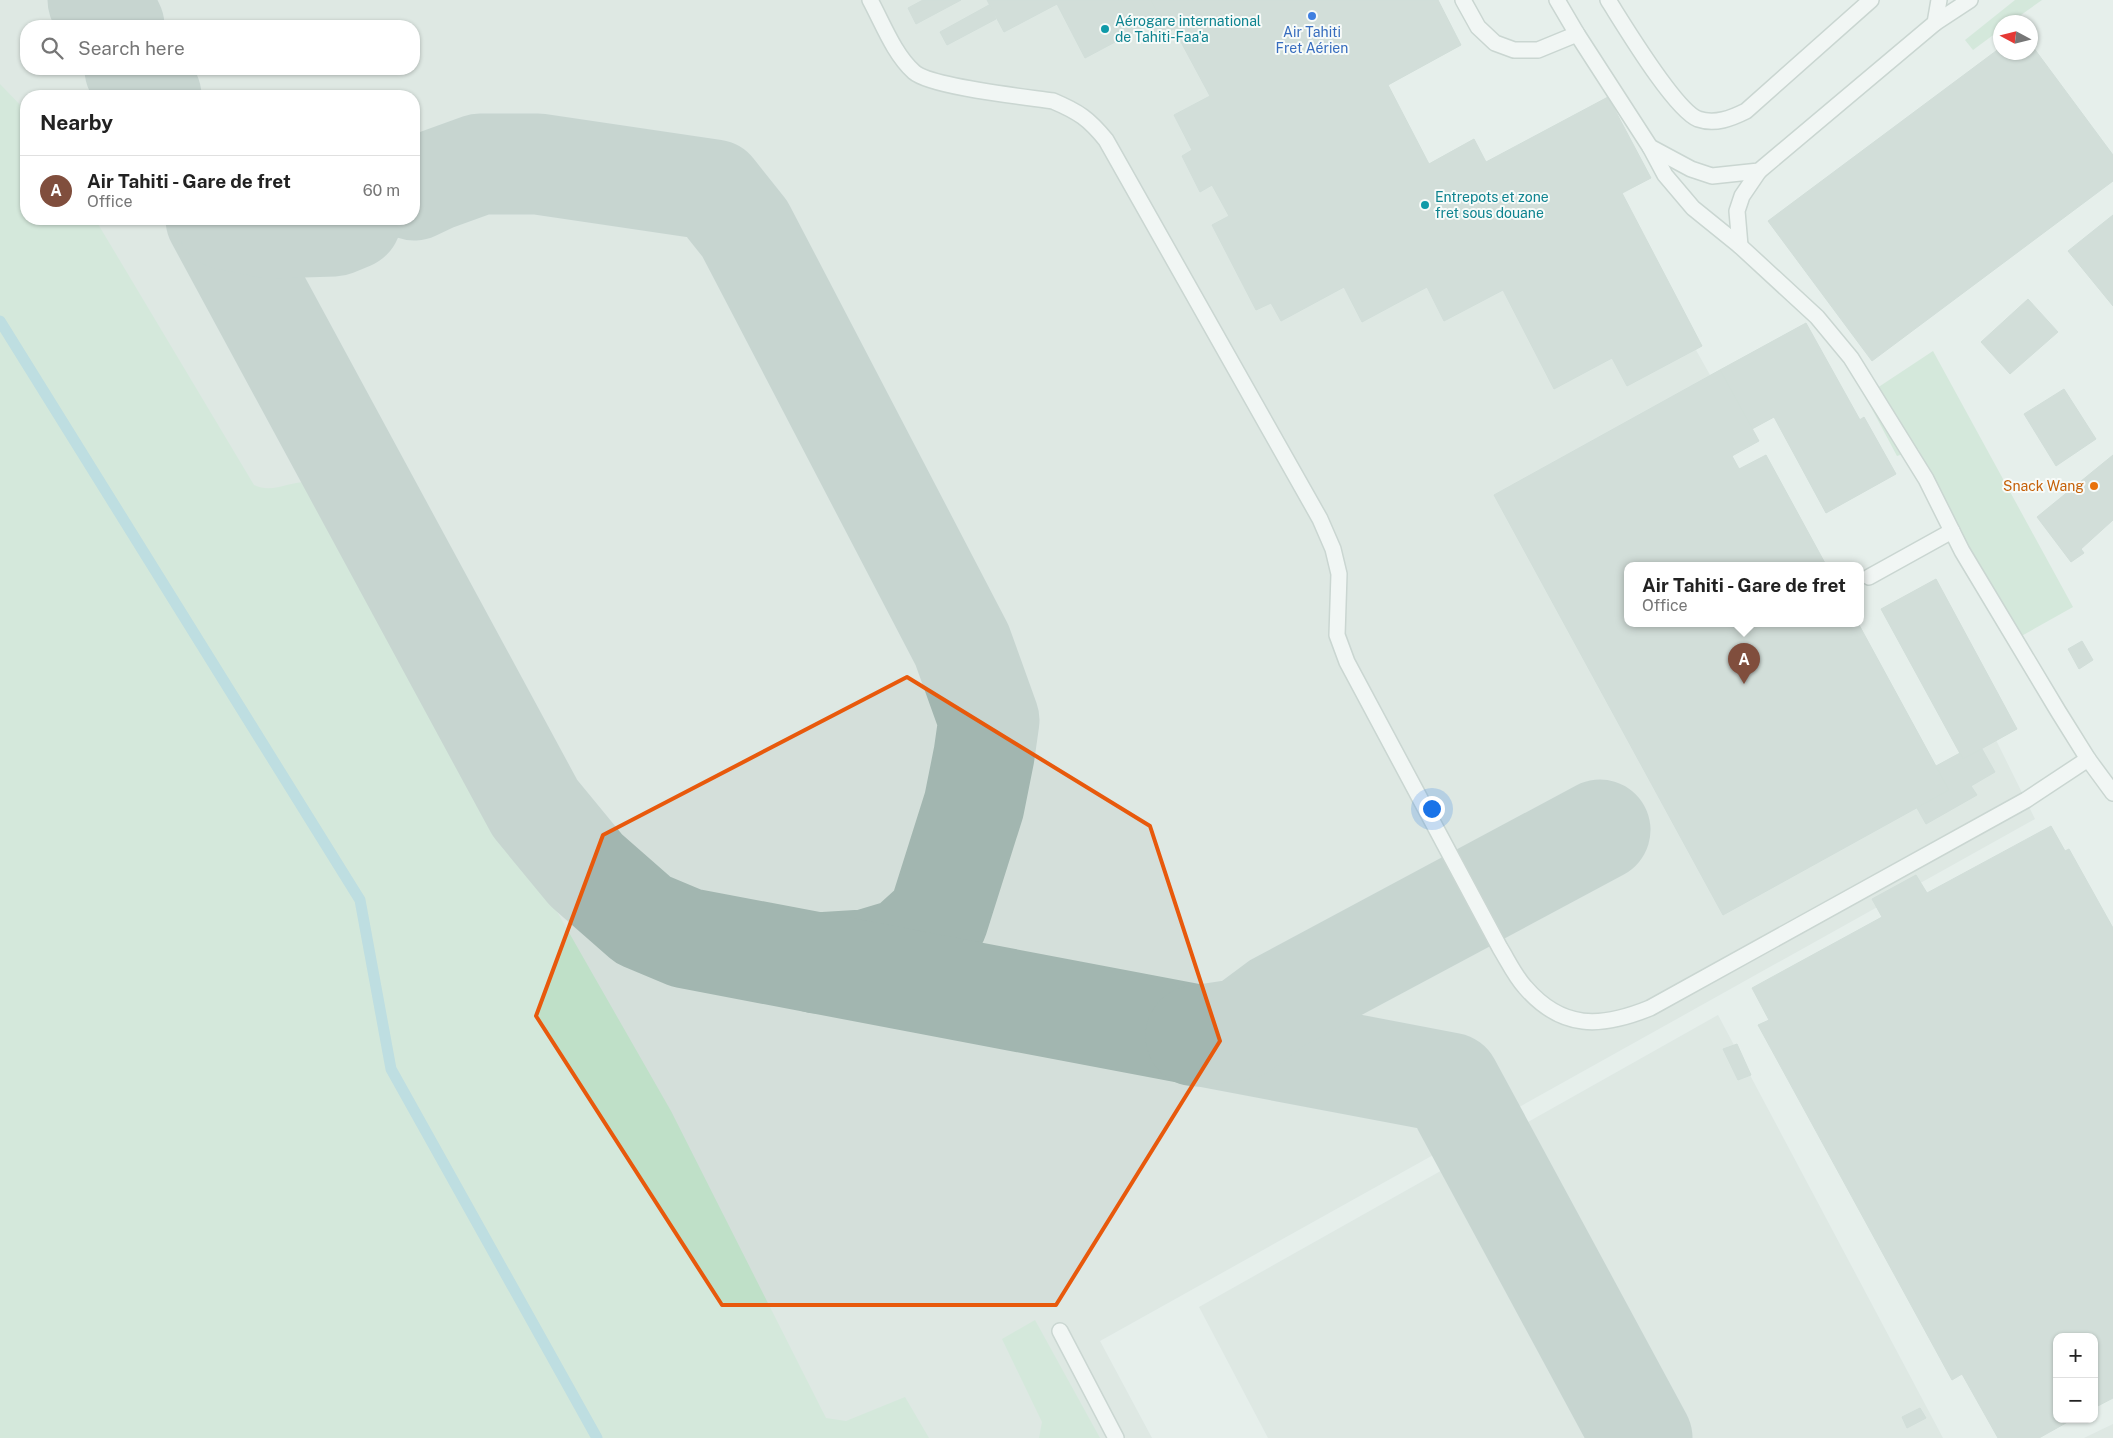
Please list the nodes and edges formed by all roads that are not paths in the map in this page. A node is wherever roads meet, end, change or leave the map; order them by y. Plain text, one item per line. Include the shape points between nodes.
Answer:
1 (870, 0) edge
2 (1464, 0) edge
3 (1557, 0) edge
4 (1608, 0) edge
5 (1871, 0) edge
6 (1940, 0) edge
7 (1970, 0) edge
8 (1935, 23) junction
9 (1577, 34) junction
10 (1650, 147) junction
11 (1758, 171) junction
12 (1740, 246) junction
13 (1952, 531) junction
14 (1869, 577) dead end
15 (2088, 759) junction
16 (2113, 792) edge
17 (1060, 1331) dead end
18 (1116, 1438) edge

1 - 15 street via 902,59 916,74 939,83 1053,102 1071,108 1090,120 1106,140 1320,520 1333,549 1339,574 1338,635 1347,662 1500,948 1524,986 1555,1014 1578,1021 1603,1022 1650,1008 2026,800
2 - 9 street via 1478,27 1495,43 1514,50 1538,50
3 - 9 street
4 - 5 street via 1652,67 1686,111 1698,119 1716,122 1746,112
6 - 8 street
7 - 8 street
8 - 11 street
9 - 10 street
10 - 11 street via 1691,169 1712,176
10 - 12 street via 1665,175 1693,208
11 - 12 street via 1742,196 1737,211
12 - 13 street via 1817,317 1851,358 1926,478
13 - 14 street
13 - 15 street
15 - 16 street
17 - 18 street

